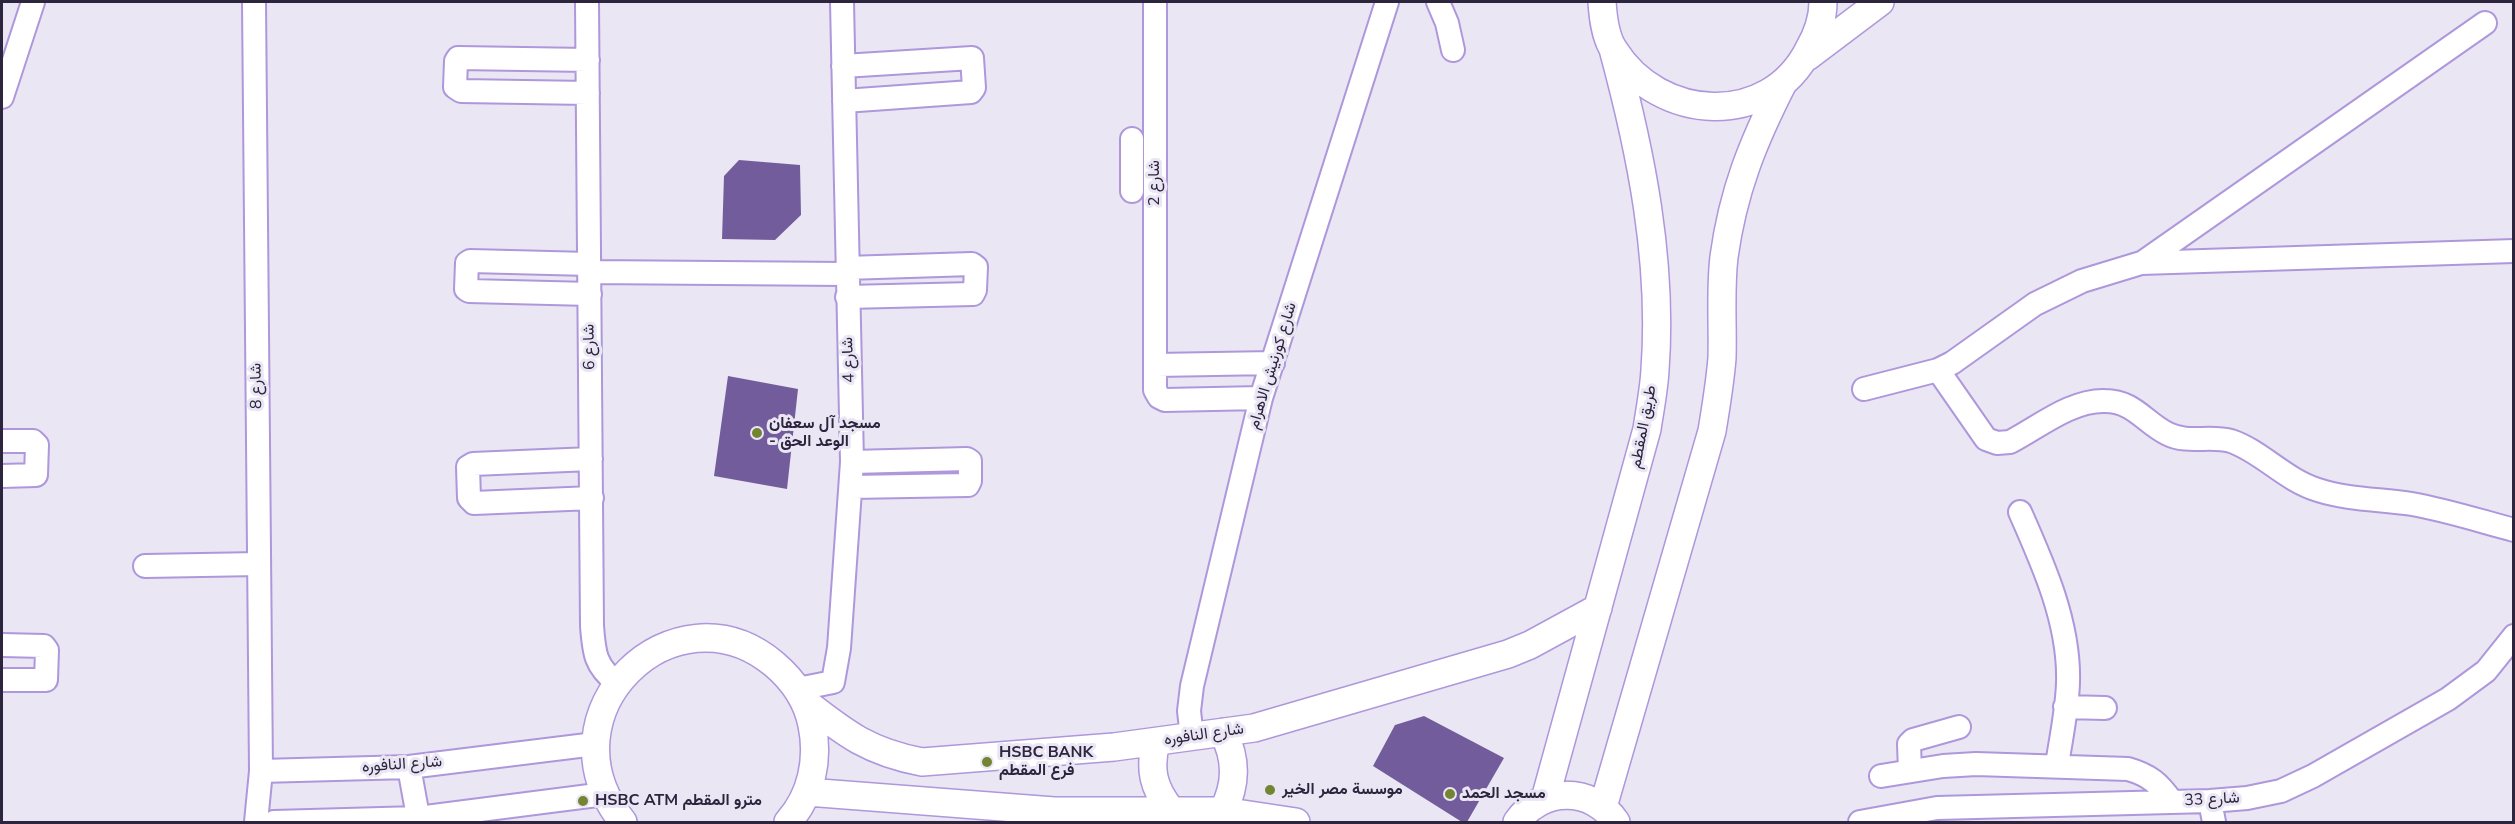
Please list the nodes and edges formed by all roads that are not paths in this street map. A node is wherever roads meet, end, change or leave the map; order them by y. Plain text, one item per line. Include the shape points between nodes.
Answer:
1 (33, 2) edge
2 (254, 2) edge
3 (587, 2) edge
4 (842, 2) edge
5 (1155, 2) edge
6 (1387, 2) edge
7 (1438, 2) edge
8 (1602, 2) edge
9 (1823, 2) edge
10 (1880, 2) edge
11 (2485, 23) dead end
12 (1612, 49) junction
13 (1453, 50) dead end
14 (1804, 59) junction
15 (588, 60) junction
16 (843, 66) junction
17 (1783, 83) junction
18 (588, 93) junction
19 (2, 97) edge
20 (844, 101) junction
21 (1132, 139) dead end
22 (1132, 166) junction
23 (1155, 166) junction
24 (1132, 191) dead end
25 (2514, 251) edge
26 (2141, 263) junction
27 (589, 268) junction
28 (846, 280) junction
29 (590, 294) junction
30 (1273, 363) junction
31 (1156, 365) junction
32 (1938, 370) junction
33 (1864, 388) dead end
34 (1261, 398) junction
35 (2, 441) edge
36 (591, 459) junction
37 (852, 462) junction
38 (2, 476) edge
39 (850, 487) junction
40 (591, 498) junction
41 (2020, 512) dead end
42 (2514, 530) edge
43 (259, 564) junction
44 (146, 566) dead end
45 (1598, 608) junction
46 (2514, 636) edge
47 (2, 645) edge
48 (2, 680) edge
49 (617, 683) junction
50 (801, 696) junction
51 (2065, 707) junction
52 (2105, 708) dead end
53 (1959, 727) dead end
54 (1222, 732) junction
55 (1192, 737) junction
56 (1156, 742) junction
57 (595, 744) junction
58 (2057, 765) junction
59 (409, 767) junction
60 (261, 771) junction
61 (1910, 771) junction
62 (1881, 776) dead end
63 (807, 792) junction
64 (605, 795) junction
65 (1545, 799) junction
66 (2172, 802) junction
67 (1171, 810) junction
68 (2212, 812) edge
69 (1207, 815) edge
70 (1609, 815) edge
71 (1048, 817) edge
72 (419, 820) edge
73 (256, 822) edge
74 (274, 822) edge
75 (623, 822) edge
76 (788, 822) edge
77 (1296, 822) edge
78 (1517, 822) edge
79 (1860, 822) edge

1 - 19 street
2 - 43 street, شارع 8
3 - 15 street, شارع 6
4 - 16 street, شارع 4
5 - 23 street, شارع 2
6 - 30 street, شارع كورنيش الاهرام
7 - 13 street
8 - 12 main road, طريق المقطم
9 - 14 main road via 1817,34
10 - 14 main road
11 - 26 street
12 - 17 main road via 1633,75 1659,94 1690,106 1722,108 1754,100
12 - 45 main road, طريق المقطم via 1634,131 1647,205 1656,311 1655,370 1647,429
14 - 17 main road
15 - 18 street, شارع 6
15 - 18 street via 460,58 456,61 455,87 461,91
16 - 20 street, شارع 4
16 - 20 street via 972,58 975,88 971,92
17 - 70 main road via 1755,139 1735,197 1724,258 1722,357 1712,431
18 - 27 street, شارع 6
20 - 28 street, شارع 4
21 - 22 street
22 - 23 street
22 - 24 street
23 - 31 street, شارع 2
25 - 26 street
26 - 32 street via 2082,281 2035,304
27 - 28 street
27 - 29 street, شارع 6
27 - 29 street via 470,261 466,289
28 - 28 street via 972,264 976,267 973,294
28 - 37 street, شارع 4
29 - 36 street, شارع 6
30 - 31 street
30 - 34 street, شارع كورنيش الاهرام
31 - 34 street, شارع 2 via 1155,390 1165,400
32 - 33 street
32 - 42 street via 1986,439 1997,443 2010,442 2082,404 2108,401 2132,407 2159,429 2178,438 2220,439 2238,444 2315,489 2351,498 2432,508
34 - 55 street, شارع كورنيش الاهرام via 1192,686
35 - 38 street via 33,441 37,445 36,476
36 - 40 street, شارع 6
36 - 40 street via 468,467 470,498 474,503
37 - 39 street, شارع 4
37 - 39 street via 967,459 970,481
39 - 50 street, شارع 4 via 839,648 833,682
40 - 49 street, شارع 6 via 594,648 598,664
41 - 51 street via 2039,553 2065,640
43 - 44 street
43 - 60 street, شارع 8
45 - 54 main road, شارع النافوره via 1500,657 1254,728
45 - 65 main road, طريق المقطم
46 - 68 street, شارع 33 via 2486,671 2448,699 2313,776 2281,791 2247,798
47 - 48 street via 44,646 47,650 46,681
49 - 50 main road, شارع النافوره via 648,655 687,640 709,639 750,648 768,659 784,672
49 - 57 main road, شارع النافوره via 598,723
50 - 56 main road, شارع النافوره via 849,736 896,757 922,762
50 - 63 main road via 815,738 813,775
51 - 52 street
51 - 58 street
53 - 61 street via 1913,740 1909,744
54 - 55 main road, شارع النافوره
54 - 69 main road via 1229,744 1234,771 1229,798
55 - 56 main road, شارع النافوره
56 - 67 main road via 1152,771 1155,786
57 - 59 street, شارع النافوره
57 - 64 main road, شارع النافوره
58 - 61 street via 1976,764
58 - 66 street via 2128,769 2146,774
59 - 60 street, شارع النافوره
59 - 72 street
60 - 73 street
61 - 62 street
63 - 71 main road
63 - 76 main road
64 - 72 street
64 - 75 main road, شارع النافوره
65 - 70 main road via 1581,796
65 - 78 main road
66 - 68 street, شارع 33
66 - 79 street, شارع 33 via 1937,808
67 - 69 main road
67 - 71 main road
69 - 77 main road
72 - 74 street

